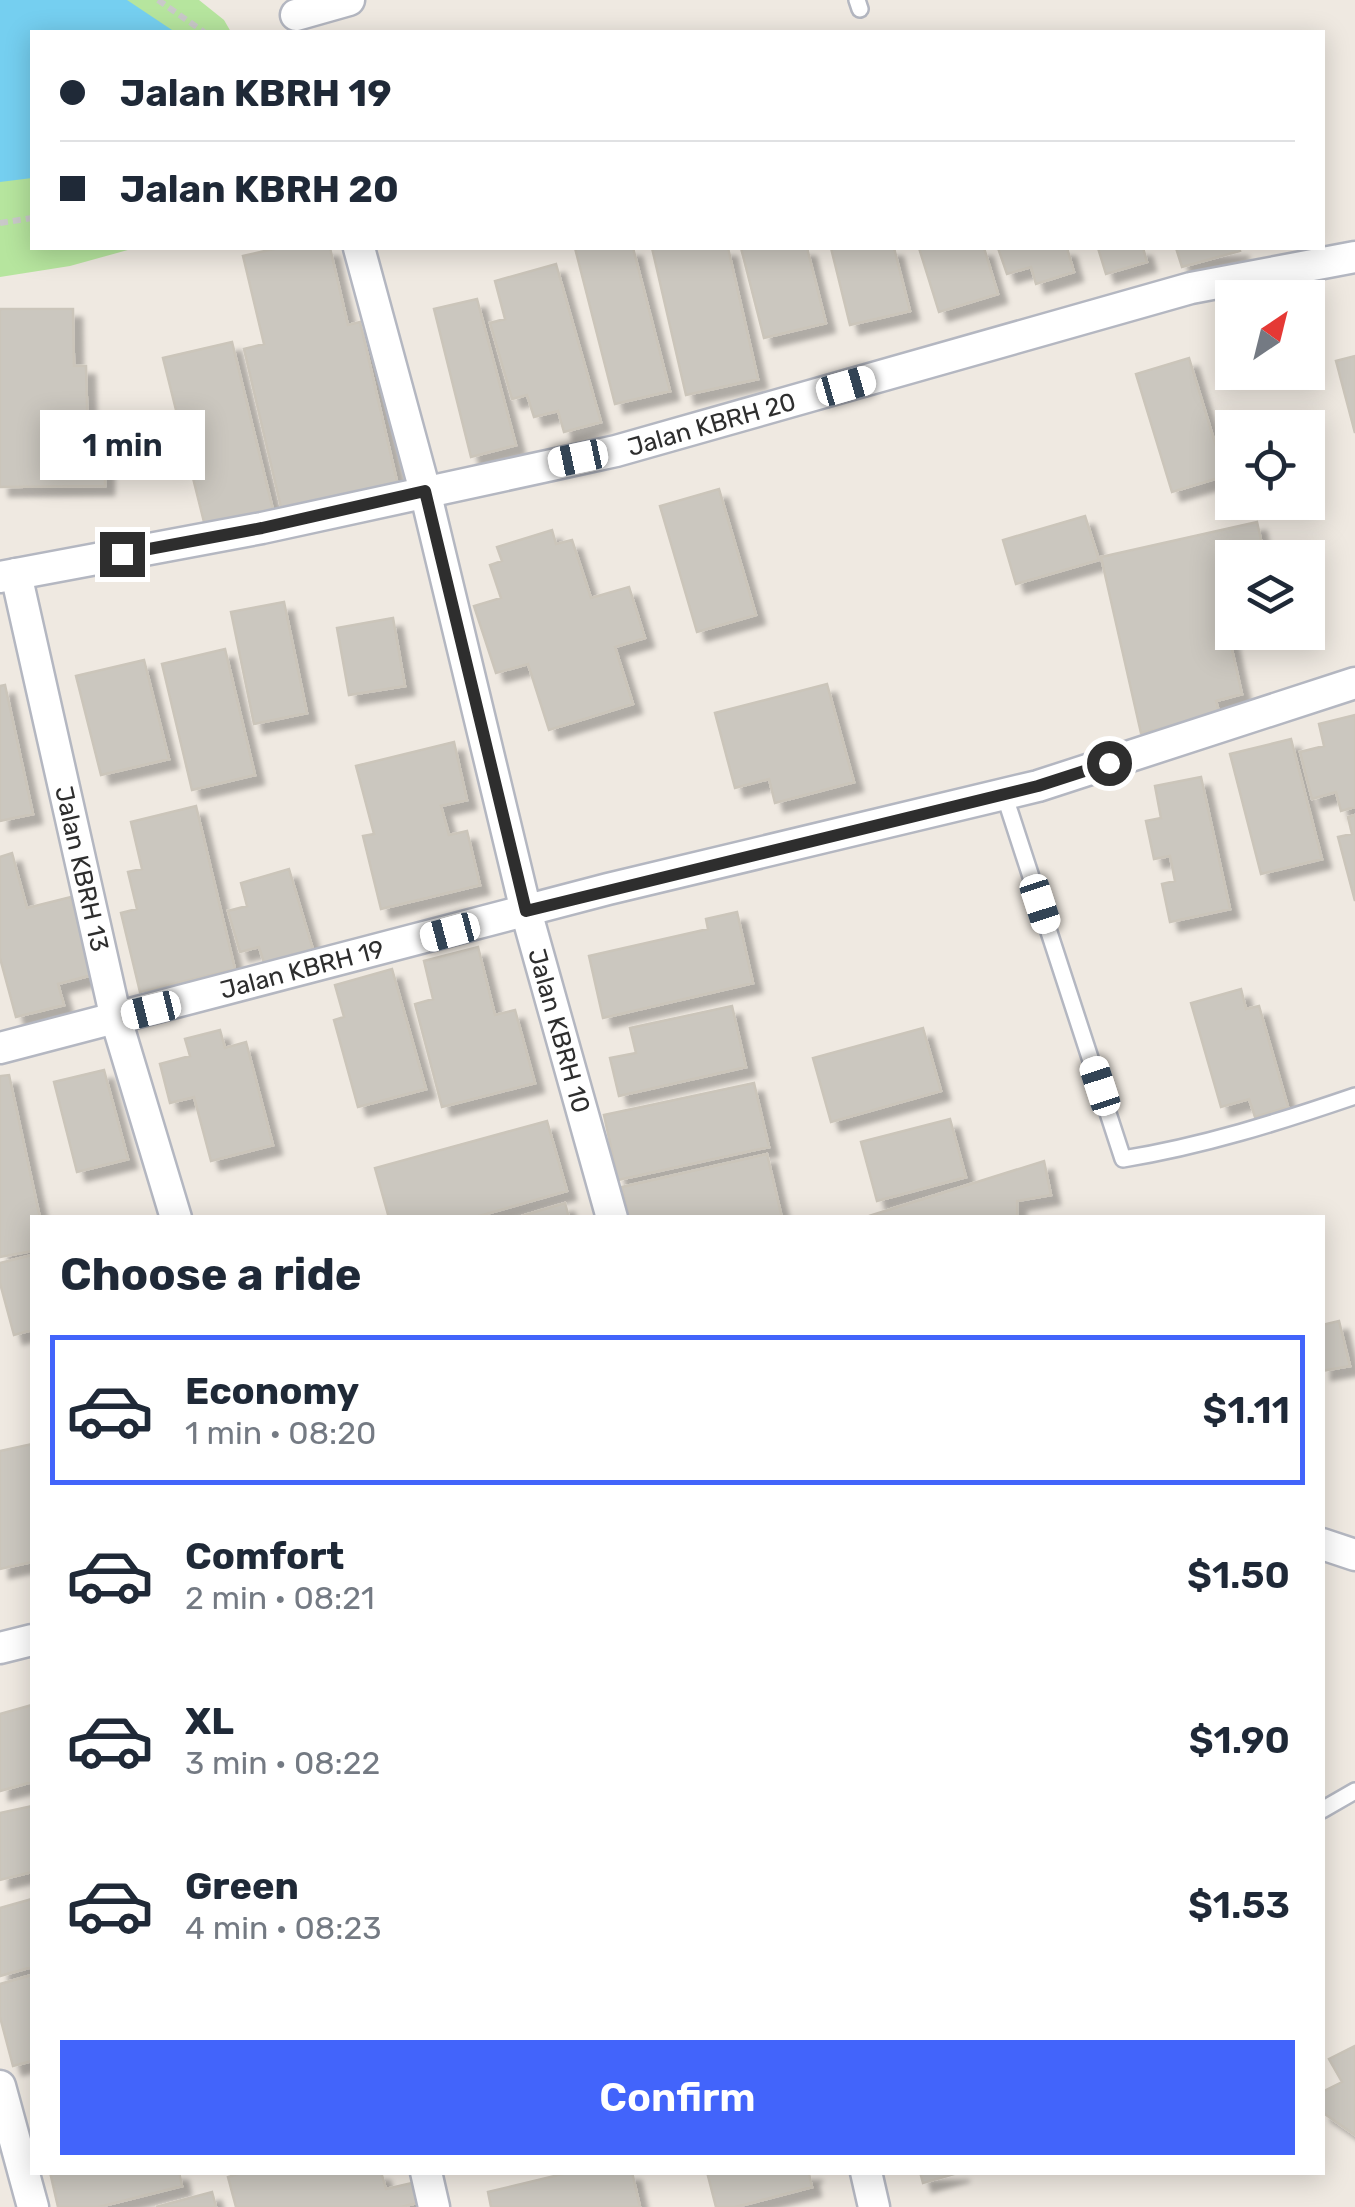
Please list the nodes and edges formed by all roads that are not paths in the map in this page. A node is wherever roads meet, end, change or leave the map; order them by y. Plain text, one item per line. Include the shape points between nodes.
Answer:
1 (349, 0) edge
2 (296, 16) edge
3 (360, 250) edge
4 (1355, 257) edge
5 (425, 491) junction
6 (8, 576) edge
7 (1355, 682) edge
8 (1004, 794) junction
9 (526, 911) junction
10 (116, 1018) junction
11 (0, 1048) edge
12 (1355, 1096) edge
13 (175, 1215) edge
14 (611, 1215) edge
15 (1325, 1545) edge
16 (1355, 1555) edge
17 (30, 1640) edge
18 (0, 1648) edge
19 (1355, 1791) edge
20 (1325, 1808) edge
21 (0, 2086) edge
22 (427, 2175) edge
23 (867, 2175) edge
24 (33, 2207) edge
25 (434, 2207) edge
26 (874, 2207) edge

1 - 2 street
3 - 5 street, Jalan KBRH 10
4 - 5 street, Jalan KBRH 20 via 1191,288 616,450
5 - 6 street, Jalan KBRH 20
5 - 9 street, Jalan KBRH 10
6 - 10 street, Jalan KBRH 13
7 - 8 street, Jalan KBRH 19
8 - 9 street, Jalan KBRH 19
8 - 12 lane via 1124,1159 1280,1122
9 - 10 street, Jalan KBRH 19
9 - 14 street, Jalan KBRH 10
10 - 11 street, Jalan KBRH 19
10 - 13 street, Jalan KBRH 13
15 - 16 street
17 - 18 street
19 - 20 lane
21 - 24 street
22 - 25 street
23 - 26 street

